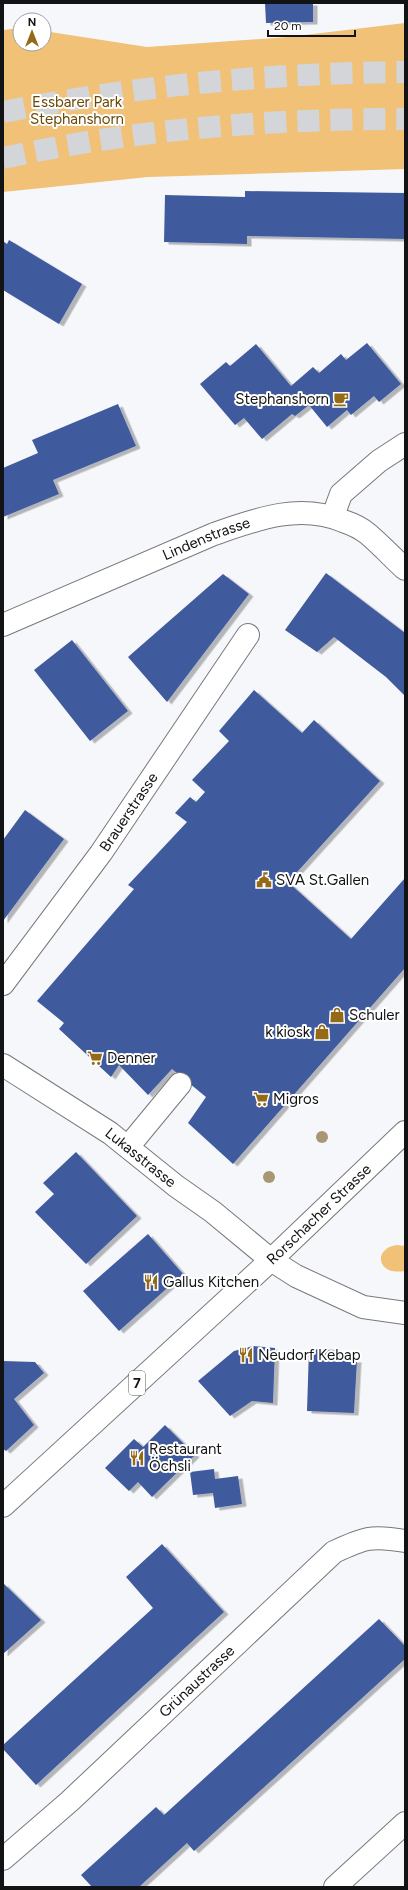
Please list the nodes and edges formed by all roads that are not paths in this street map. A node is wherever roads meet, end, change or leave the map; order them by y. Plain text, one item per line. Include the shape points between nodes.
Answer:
1 (405, 444) edge
2 (333, 516) junction
3 (405, 569) edge
4 (3, 625) edge
5 (248, 635) dead end
6 (3, 984) edge
7 (3, 1065) edge
8 (180, 1084) dead end
9 (405, 1132) edge
10 (128, 1147) junction
11 (270, 1260) junction
12 (405, 1313) edge
13 (3, 1506) edge
14 (405, 1541) edge
15 (405, 1823) edge
16 (3, 1859) edge
17 (335, 1887) edge

1 - 2 street via 340,494
2 - 3 street, Lindenstrasse via 367,533
2 - 4 street, Lindenstrasse via 308,512 286,513 242,524 177,549
5 - 6 street, Brauerstrasse via 101,853
7 - 10 street, Lukasstrasse
8 - 10 street
9 - 11 street, Rorschacher Strasse / 7
10 - 11 street, Lukasstrasse via 213,1212
11 - 12 street, Lukasstrasse via 296,1276 363,1307
11 - 13 street, Rorschacher Strasse / 7
14 - 16 street, Grünaustrasse via 384,1537 362,1539 334,1552 70,1801
15 - 17 street

